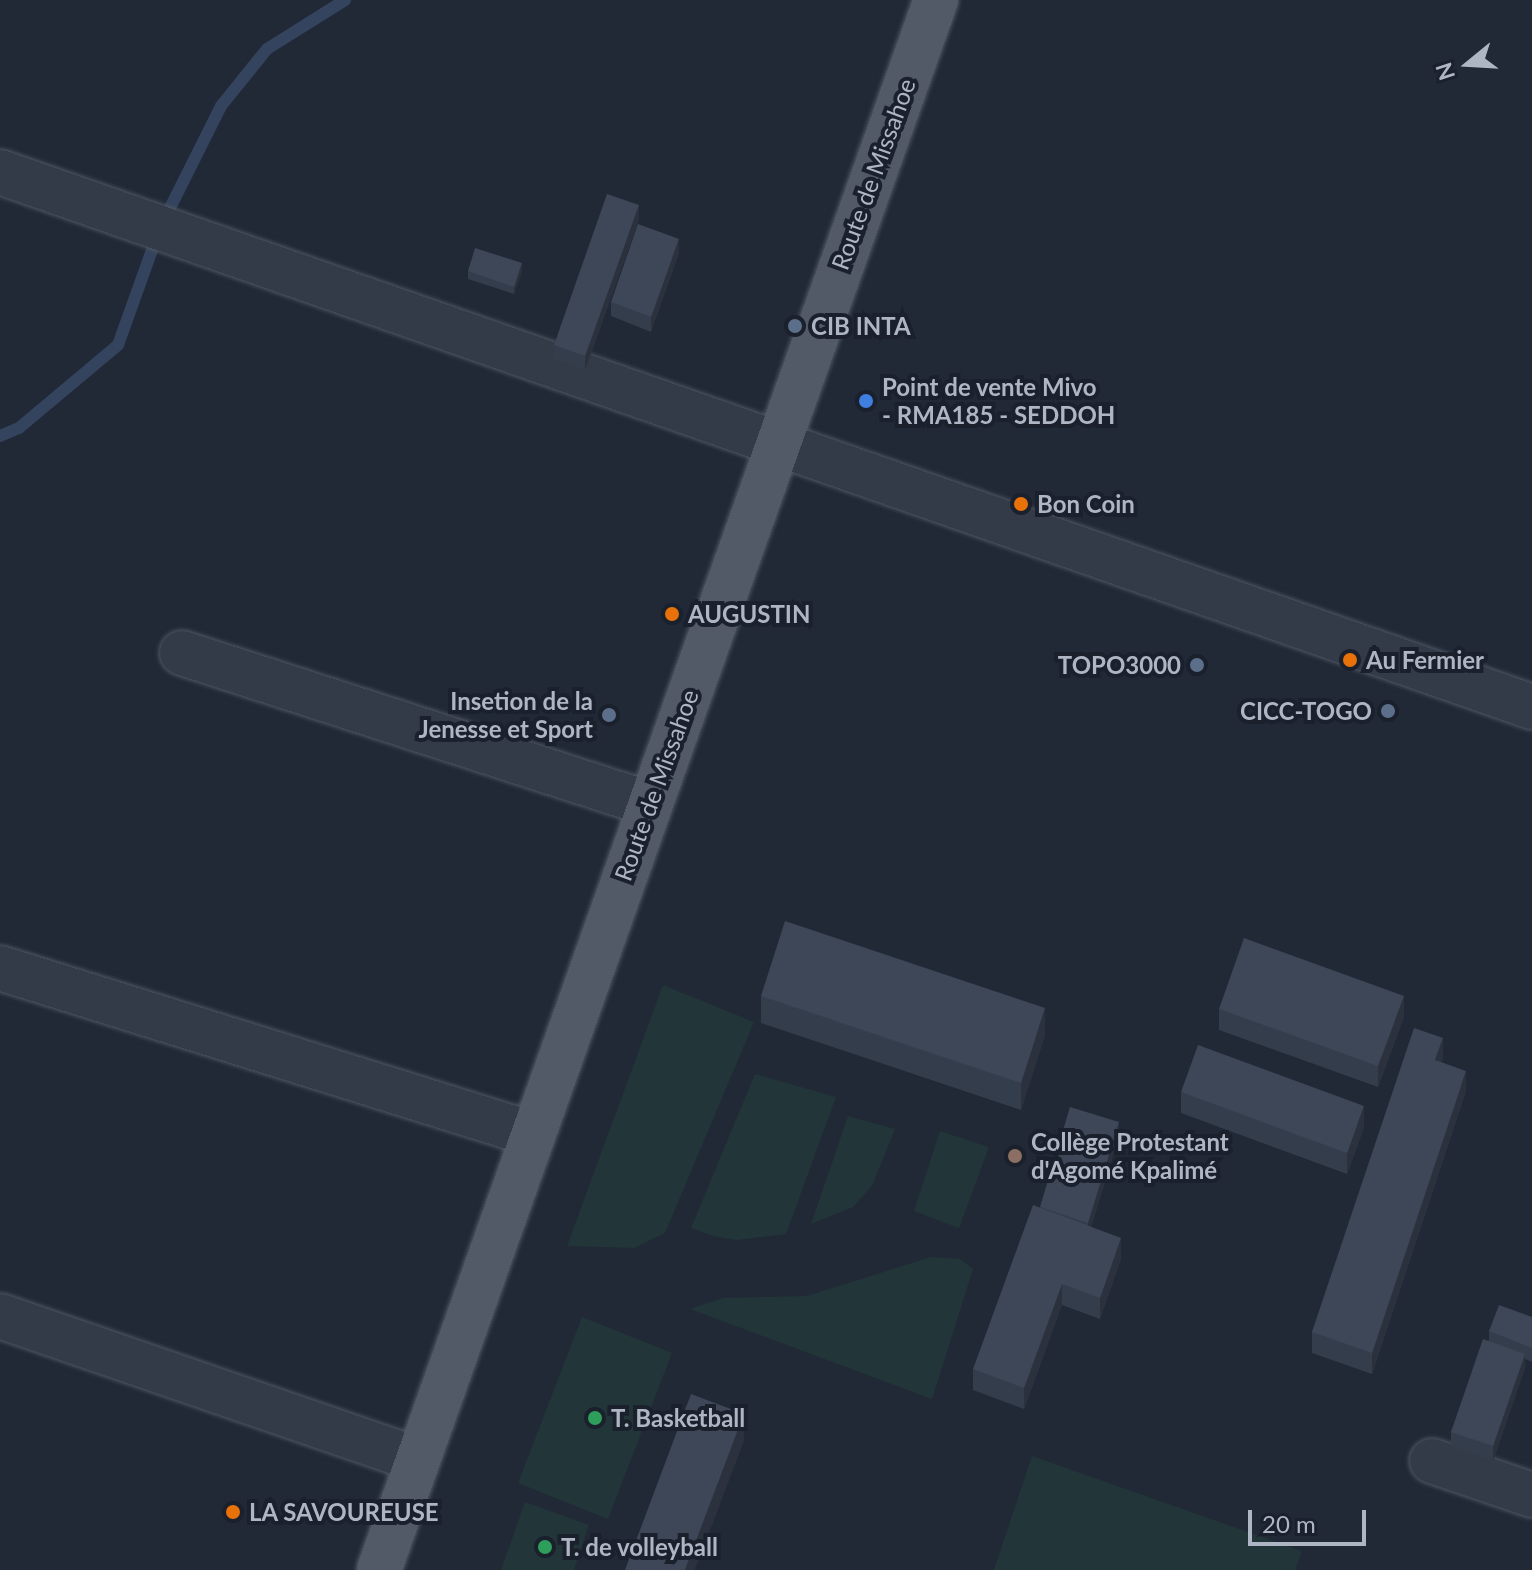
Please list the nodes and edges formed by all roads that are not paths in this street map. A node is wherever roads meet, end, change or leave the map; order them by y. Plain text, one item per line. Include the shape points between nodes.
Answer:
1 (936, 0) edge
2 (0, 172) edge
3 (777, 444) junction
4 (182, 653) dead end
5 (1532, 707) edge
6 (649, 804) junction
7 (0, 968) edge
8 (532, 1134) junction
9 (0, 1316) edge
10 (418, 1460) junction
11 (1432, 1461) dead end
12 (1532, 1495) edge
13 (379, 1570) edge

1 - 3 main road, Route de Missahoe
2 - 3 street
3 - 5 street
3 - 6 main road, Route de Missahoe
4 - 6 street
6 - 8 main road, Route de Missahoe
7 - 8 street
8 - 10 main road, Route de Missahoe
9 - 10 street
10 - 13 main road, Route de Missahoe
11 - 12 street

